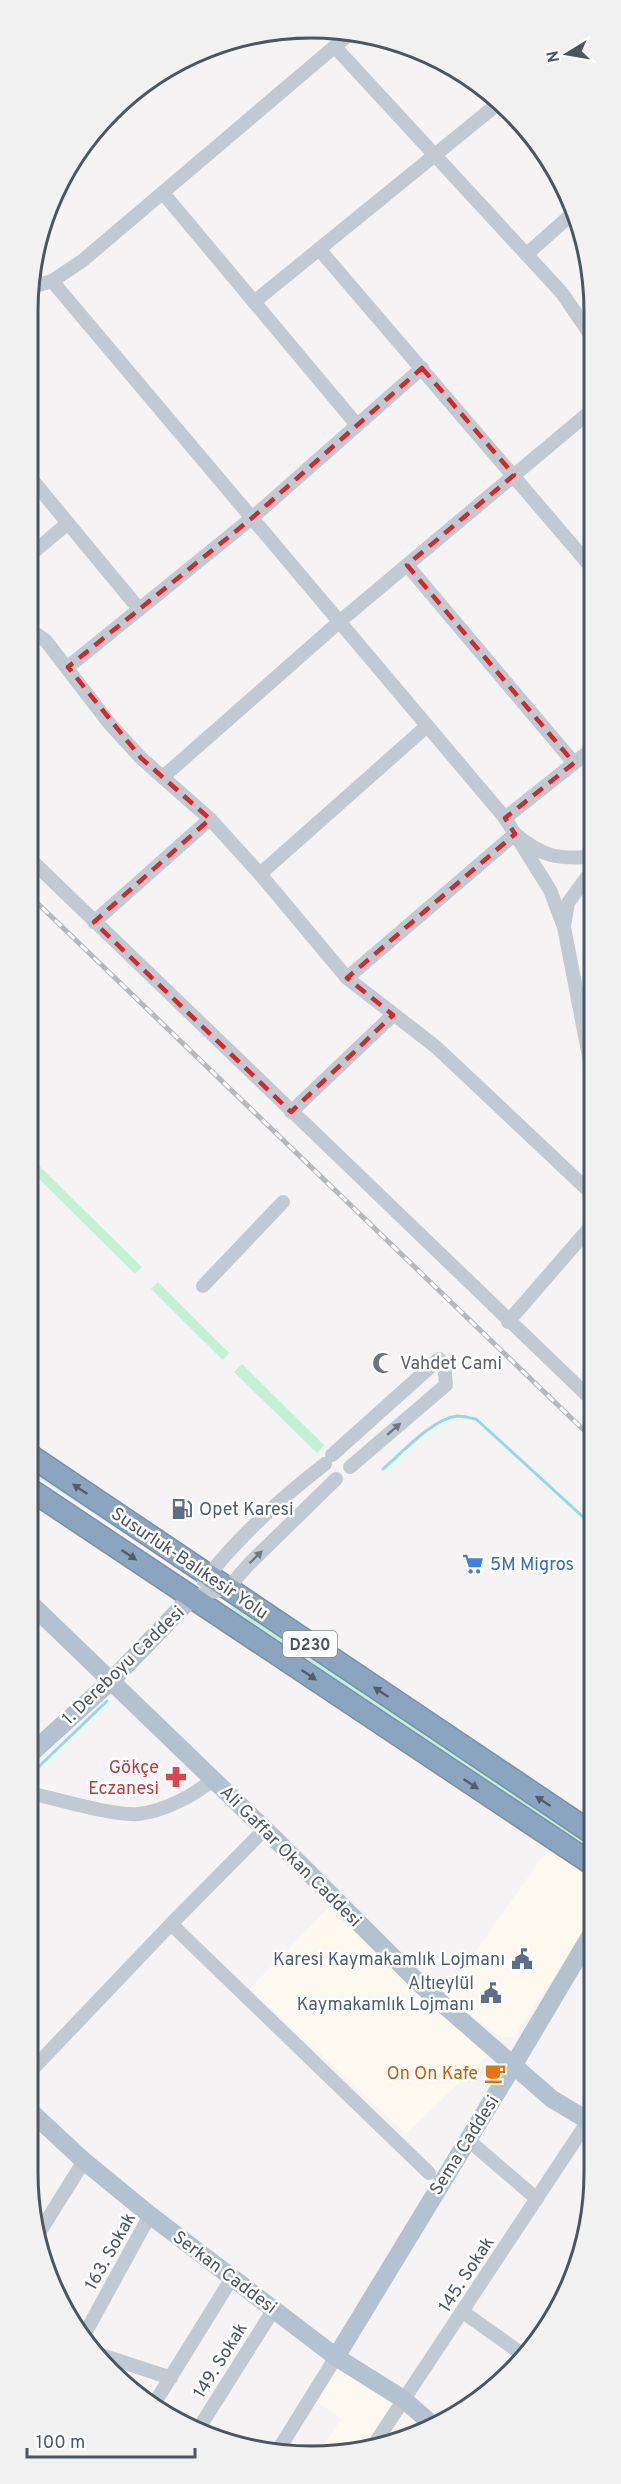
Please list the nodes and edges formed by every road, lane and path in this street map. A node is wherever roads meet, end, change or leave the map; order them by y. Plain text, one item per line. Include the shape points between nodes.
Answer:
1 (343, 40) edge
2 (335, 47) junction
3 (493, 107) edge
4 (436, 154) junction
5 (163, 194) junction
6 (567, 218) edge
7 (319, 249) junction
8 (527, 254) junction
9 (52, 281) junction
10 (39, 285) edge
11 (254, 303) junction
12 (584, 325) edge
13 (422, 368) junction
14 (584, 417) edge
15 (357, 425) junction
16 (514, 476) junction
17 (38, 487) edge
18 (252, 518) junction
19 (68, 523) junction
20 (38, 548) edge
21 (584, 559) edge
22 (406, 565) junction
23 (140, 609) junction
24 (339, 622) junction
25 (38, 635) edge
26 (68, 667) junction
27 (427, 726) junction
28 (584, 755) edge
29 (574, 763) junction
30 (164, 777) junction
31 (505, 818) junction
32 (210, 819) junction
33 (515, 834) junction
34 (584, 857) edge
35 (38, 867) edge
36 (260, 874) junction
37 (584, 881) edge
38 (94, 922) junction
39 (564, 927) junction
40 (347, 978) junction
41 (393, 1016) junction
42 (584, 1031) edge
43 (291, 1112) junction
44 (584, 1186) edge
45 (283, 1202) dead end
46 (584, 1235) edge
47 (203, 1286) dead end
48 (508, 1322) junction
49 (584, 1393) edge
50 (329, 1459) junction
51 (38, 1461) edge
52 (350, 1467) junction
53 (336, 1479) junction
54 (38, 1495) edge
55 (209, 1575) junction
56 (228, 1588) junction
57 (192, 1597) junction
58 (38, 1611) edge
59 (111, 1681) junction
60 (38, 1747) edge
61 (213, 1779) junction
62 (38, 1795) edge
63 (584, 1828) edge
64 (265, 1829) junction
65 (584, 1859) edge
66 (171, 1924) junction
67 (584, 1946) edge
68 (38, 2063) edge
69 (513, 2066) junction
70 (38, 2118) edge
71 (584, 2118) edge
72 (584, 2131) edge
73 (467, 2139) junction
74 (84, 2162) junction
75 (429, 2173) dead end
76 (537, 2199) junction
77 (150, 2215) junction
78 (43, 2227) edge
79 (232, 2278) junction
80 (274, 2310) junction
81 (463, 2312) junction
82 (87, 2330) edge
83 (518, 2352) edge
84 (336, 2356) junction
85 (108, 2357) edge
86 (171, 2378) junction
87 (157, 2399) edge
88 (403, 2400) junction
89 (427, 2420) edge
90 (202, 2424) edge
91 (378, 2438) edge
92 (281, 2445) edge

1 - 2 street
2 - 4 street
2 - 5 street
3 - 4 street
4 - 7 street
4 - 8 street
5 - 9 street
5 - 11 street
6 - 8 street
7 - 11 street
7 - 13 street
8 - 12 street
9 - 10 street
9 - 18 street
11 - 15 street
13 - 15 street
13 - 16 street
14 - 16 street
15 - 18 street
16 - 21 street
16 - 22 street
17 - 19 street
18 - 23 street
18 - 24 street
19 - 20 street
19 - 23 street
22 - 24 street
22 - 29 street
23 - 26 street
24 - 27 street
24 - 30 street
25 - 26 street
26 - 30 street via 109,723
27 - 31 street
27 - 36 street
28 - 29 street
29 - 31 street
30 - 32 street
31 - 33 street
32 - 36 street
32 - 38 street
33 - 34 street via 534,850 555,857
33 - 39 street via 550,890
33 - 40 street
35 - 38 street
36 - 40 street
37 - 39 street via 568,903
38 - 43 street
39 - 42 street
40 - 41 street
41 - 43 street
41 - 44 street via 436,1047
43 - 48 street
45 - 47 street
46 - 48 street
48 - 49 street
50 - 52 street via 345,1456
52 -> 50 street via 446,1385 444,1364 439,1359
50 - 53 street via 328,1476
50 - 55 street via 256,1524
55 -> 51 highway, Susurluk-Balıkesir Yolu / D230
52 - 53 street via 344,1478
56 -> 53 street
54 -> 57 highway, Susurluk-Balıkesir Yolu / D230
55 - 56 highway, Susurluk-Balıkesir Yolu / D230
55 - 57 street
56 - 57 street
63 -> 56 highway, Susurluk-Balıkesir Yolu / D230
57 - 59 main road, 1. Dereboyu Caddesi
57 -> 65 highway, Susurluk-Balıkesir Yolu / D230
58 - 59 main road, Ali Gaffar Okan Caddesi
59 - 60 main road, 1. Dereboyu Caddesi
59 - 61 main road, Ali Gaffar Okan Caddesi
61 - 62 street via 201,1790 165,1807 138,1814
61 - 64 main road, Ali Gaffar Okan Caddesi
64 - 66 street
64 - 69 main road, Ali Gaffar Okan Caddesi via 421,1985
66 - 68 street
66 - 75 street
67 - 69 main road, Sema Caddesi
69 - 71 main road, Ali Gaffar Okan Caddesi
69 - 73 main road, Sema Caddesi
70 - 74 main road, Serkan Caddesi
72 - 76 street, 145. Sokak
73 - 76 street
73 - 84 main road, Sema Caddesi
74 - 77 main road, Serkan Caddesi
74 - 78 street
76 - 81 street, 145. Sokak
77 - 79 main road, Serkan Caddesi
77 - 82 street, 163. Sokak
79 - 80 main road, Serkan Caddesi
79 - 86 street
80 - 84 main road, Serkan Caddesi
80 - 90 street, 149. Sokak
81 - 83 street
81 - 88 street, 145. Sokak
84 - 88 main road, Serkan Caddesi
84 - 92 street
85 - 86 street
86 - 87 street
88 - 89 main road, Serkan Caddesi
88 - 91 street, 145. Sokak

